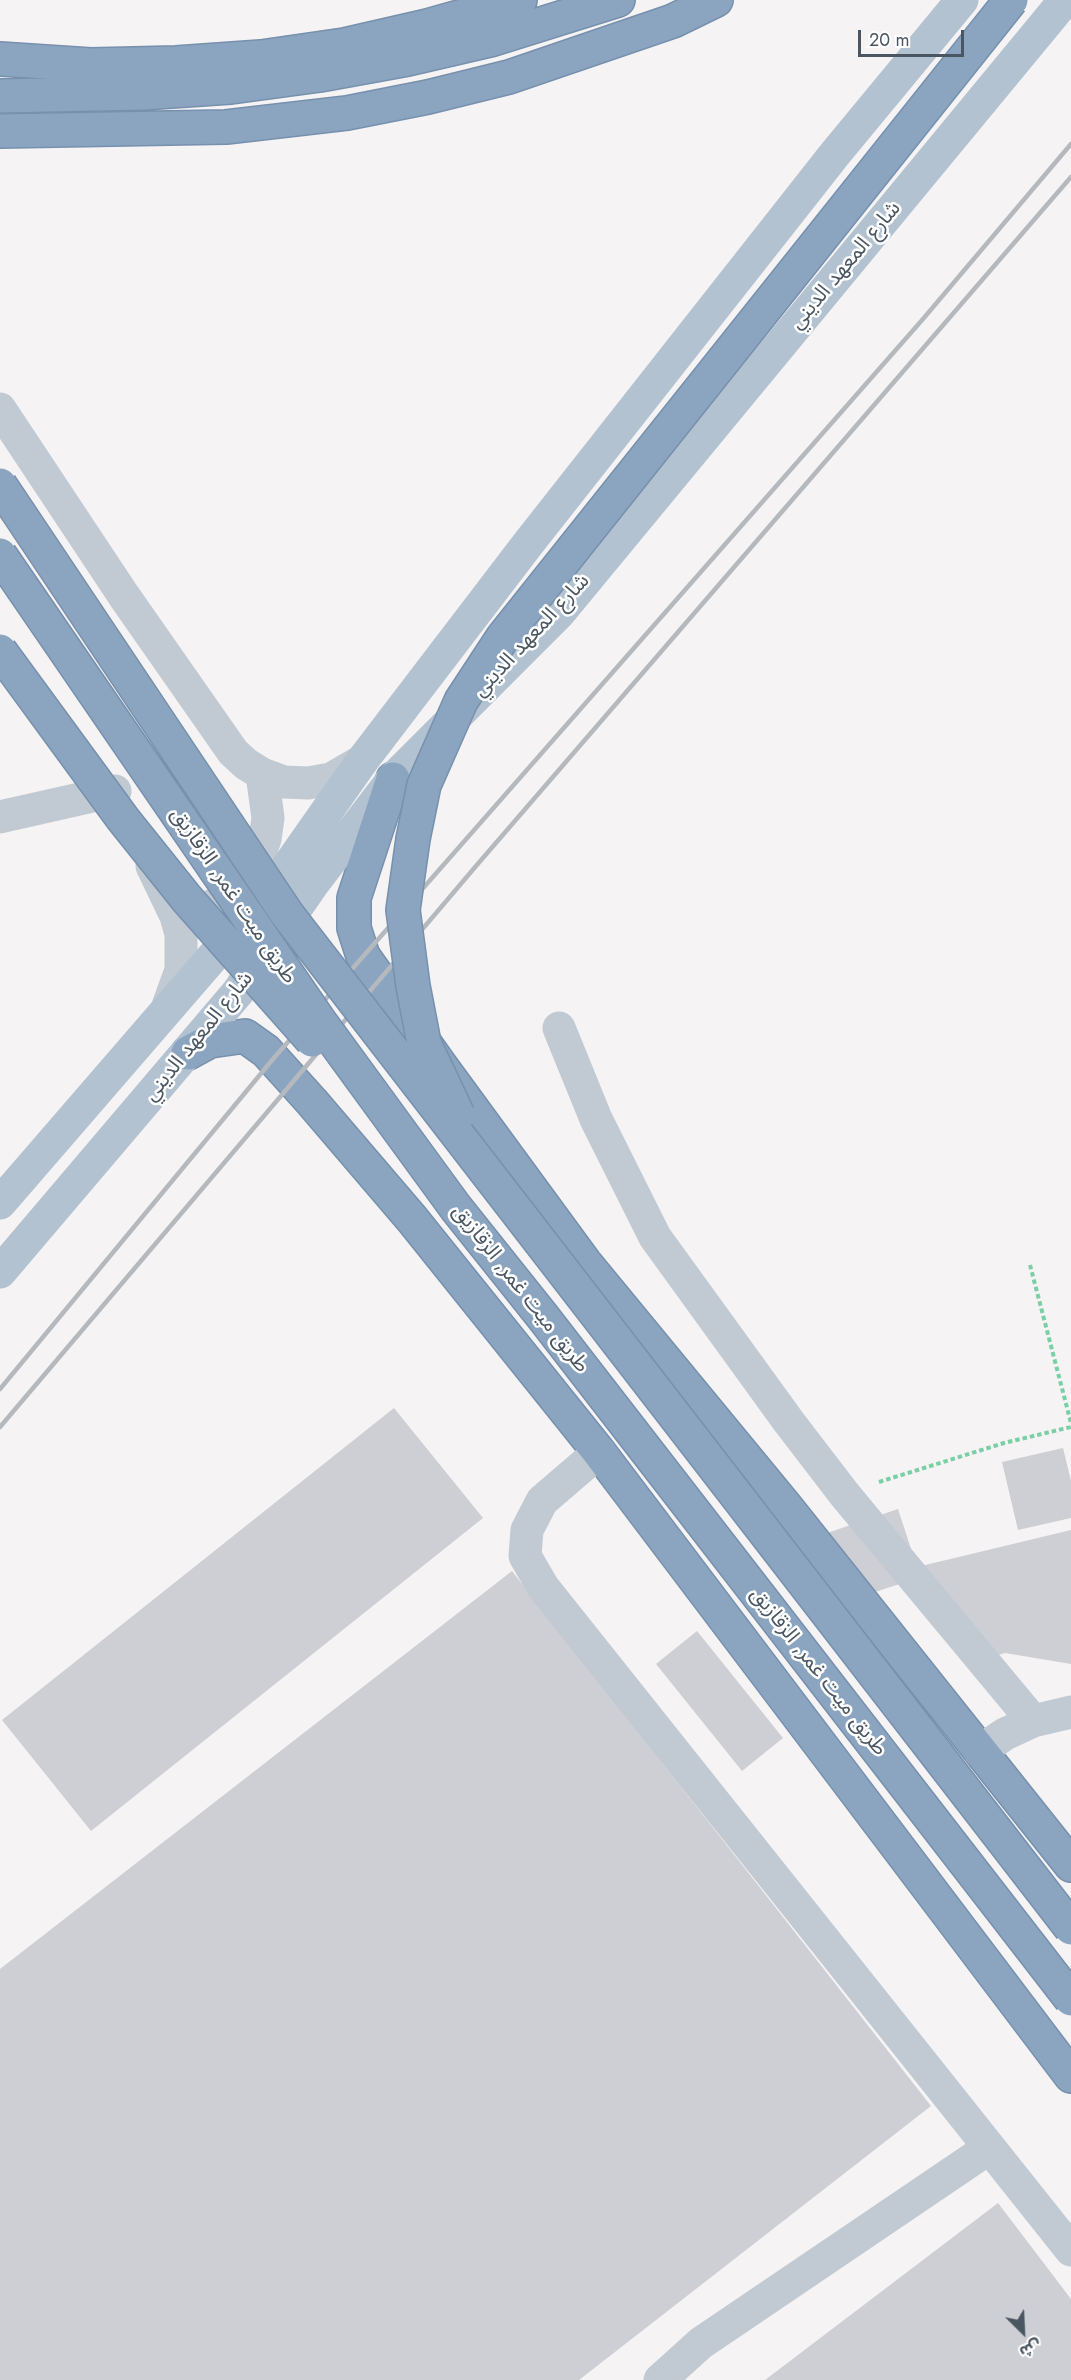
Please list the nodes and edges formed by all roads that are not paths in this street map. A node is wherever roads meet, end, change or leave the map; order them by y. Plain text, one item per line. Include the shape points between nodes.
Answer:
1 (520, 0) edge
2 (618, 0) edge
3 (716, 0) edge
4 (962, 0) edge
5 (1011, 0) edge
6 (1065, 0) edge
7 (0, 59) edge
8 (0, 96) edge
9 (0, 131) edge
10 (0, 409) edge
11 (0, 485) edge
12 (0, 555) edge
13 (0, 650) edge
14 (362, 761) junction
15 (262, 774) junction
16 (393, 779) junction
17 (115, 791) junction
18 (0, 817) edge
19 (176, 916) junction
20 (168, 1006) junction
21 (559, 1028) dead end
22 (188, 1053) junction
23 (385, 1111) junction
24 (510, 1202) junction
25 (0, 1203) edge
26 (0, 1272) edge
27 (599, 1452) junction
28 (1071, 1712) edge
29 (1033, 1721) junction
30 (980, 1751) junction
31 (1071, 1865) edge
32 (1071, 1928) edge
33 (1071, 1999) edge
34 (1071, 2076) edge
35 (989, 2148) junction
36 (1071, 2250) edge
37 (660, 2380) edge

1 - 7 highway via 355,42 261,57 92,65
2 - 8 highway via 490,40 320,75 142,93
3 - 9 highway via 673,21 509,77 347,113 225,127
4 - 14 main road, شارع المعهد الديني via 827,164
5 - 24 highway, bridge via 503,637 461,701 424,785 403,910 424,1043 452,1105
6 - 16 main road, شارع المعهد الديني via 559,613
10 - 15 street via 233,752
11 - 24 highway, طريق ميت غمر, الزقازيق, bridge via 287,914
12 - 23 highway, طريق ميت غمر, الزقازيق, bridge
13 - 17 street
13 - 23 highway, bridge via 123,819 187,899 307,1036
14 - 15 street via 331,779 308,783 284,782
14 - 20 main road, شارع المعهد الديني via 262,900
15 - 19 street via 265,839 248,877 216,904
16 - 22 main road, شارع المعهد الديني via 312,885 238,992
16 - 30 highway via 354,898 354,928 363,956 585,1263
17 - 18 street
17 - 19 street
19 - 20 street via 182,942 182,970
20 - 25 main road, شارع المعهد الديني
21 - 29 street via 596,1119 655,1237 843,1493
22 - 26 main road, شارع المعهد الديني
22 - 27 highway, طريق ميت غمر, الزقازيق via 210,1041 245,1036 266,1051 412,1219
23 - 33 highway, طريق ميت غمر, الزقازيق, bridge via 456,1208
24 - 32 highway, طريق ميت غمر, الزقازيق, bridge
27 - 34 highway, طريق ميت غمر, الزقازيق
27 - 35 street via 542,1501 527,1530 525,1556 543,1587
28 - 29 street
29 - 30 street
30 - 31 highway
35 - 36 street
35 - 37 street via 701,2343

